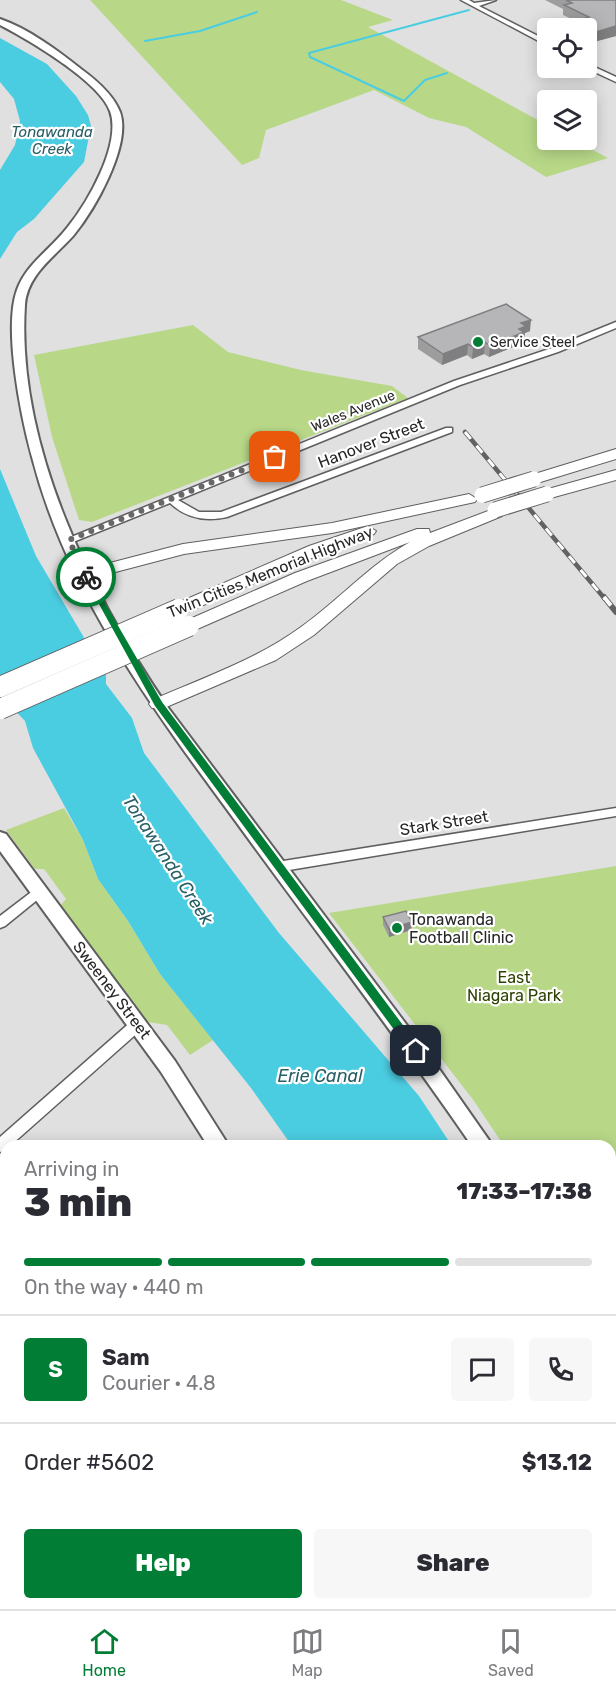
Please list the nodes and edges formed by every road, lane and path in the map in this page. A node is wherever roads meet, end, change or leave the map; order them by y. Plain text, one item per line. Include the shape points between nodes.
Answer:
1 (464, 0) edge
2 (493, 0) edge
3 (474, 5) junction
4 (0, 22) edge
5 (537, 38) edge
6 (597, 70) edge
7 (616, 80) edge
8 (616, 325) edge
9 (449, 430) dead end
10 (616, 454) edge
11 (616, 475) edge
12 (476, 497) junction
13 (171, 499) junction
14 (496, 511) junction
15 (69, 540) junction
16 (85, 575) junction
17 (0, 687) edge
18 (158, 704) junction
19 (0, 709) edge
20 (616, 812) edge
21 (0, 838) edge
22 (277, 867) junction
23 (38, 893) junction
24 (0, 923) edge
25 (138, 1024) junction
26 (7, 1140) edge
27 (216, 1140) edge
28 (479, 1140) edge

1 - 3 street
2 - 3 street
3 - 5 street
4 - 15 street via 34,40 107,97 117,123 99,183 76,224 30,275 20,294 27,419
6 - 7 street
8 - 13 street, Wales Avenue via 457,383
9 - 13 street, Hanover Street via 223,515 197,516
10 - 12 main road, Twin Cities Memorial Highway, bridge
11 - 14 main road, bridge
12 - 16 main road via 343,526 183,549
12 - 17 main road, Twin Cities Memorial Highway, bridge via 324,547
13 - 15 street, Wales Avenue
14 - 18 main road via 391,560 308,631 270,656
14 - 19 main road, Twin Cities Memorial Highway, bridge via 380,546
15 - 16 street
16 - 18 street
18 - 22 street
20 - 22 street, Stark Street
21 - 23 street, Sweeney Street
22 - 28 street
23 - 24 street
23 - 25 street, Sweeney Street
25 - 26 street
25 - 27 street, Sweeney Street

